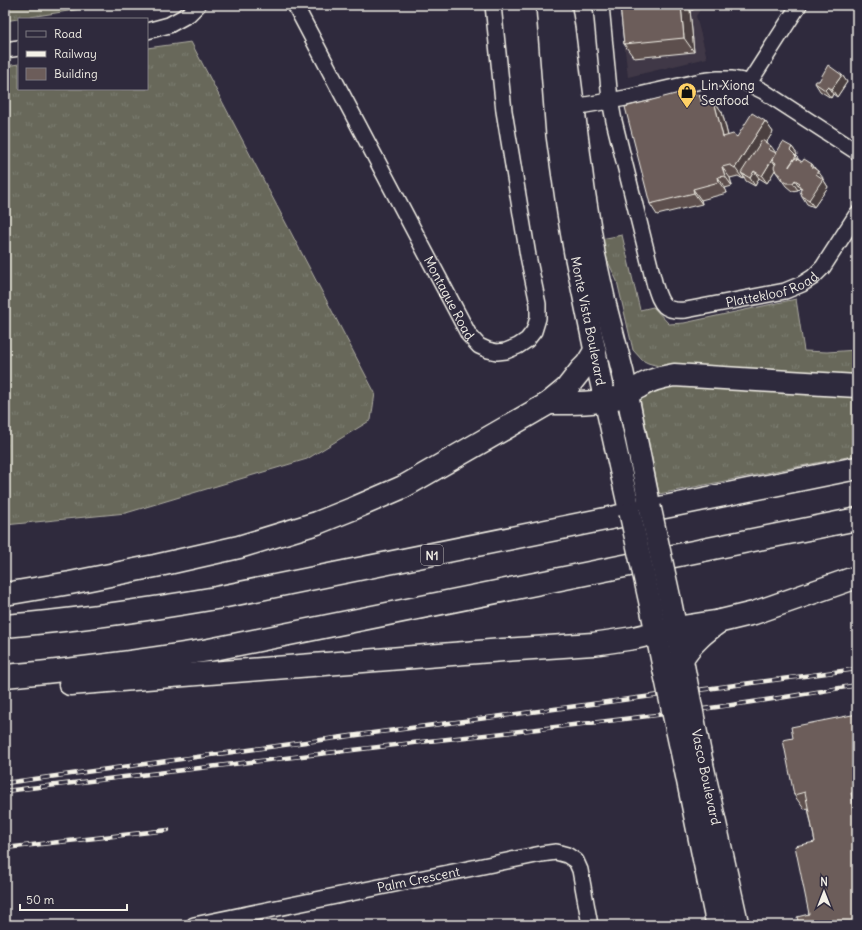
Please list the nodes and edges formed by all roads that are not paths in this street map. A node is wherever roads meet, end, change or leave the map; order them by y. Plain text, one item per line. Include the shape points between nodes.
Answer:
1 (198, 5) edge
2 (295, 5) edge
3 (493, 5) edge
4 (547, 5) edge
5 (560, 5) edge
6 (601, 5) edge
7 (799, 5) edge
8 (148, 31) edge
9 (18, 48) edge
10 (5, 50) edge
11 (749, 83) junction
12 (610, 100) junction
13 (574, 107) junction
14 (557, 135) junction
15 (857, 152) edge
16 (857, 214) edge
17 (595, 351) junction
18 (857, 386) edge
19 (627, 394) junction
20 (605, 401) junction
21 (549, 403) junction
22 (857, 468) edge
23 (857, 519) edge
24 (857, 578) edge
25 (5, 594) edge
26 (660, 601) junction
27 (721, 621) junction
28 (5, 626) edge
29 (666, 630) junction
30 (676, 666) junction
31 (5, 676) edge
32 (5, 689) edge
33 (693, 763) junction
34 (194, 925) edge
35 (590, 925) edge
36 (717, 925) edge
37 (738, 925) edge

1 - 8 street via 189,14 169,25
2 - 3 street, Montague Road via 470,335 479,346 497,352 506,351 527,340 534,331 538,318 538,304 504,111
4 - 14 main road, Monte Vista Boulevard
5 - 13 main road, Monte Vista Boulevard
6 - 12 street
7 - 11 street
9 - 10 street
11 - 12 street via 731,79 711,79
11 - 15 street
12 - 13 street
12 - 16 street, Plattekloof Road via 656,290 664,306 670,310 686,310 785,291 802,284 823,267
13 - 14 street via 564,117
13 - 19 main road, Monte Vista Boulevard via 594,253
14 - 17 main road, Monte Vista Boulevard via 574,254
17 - 20 main road, Monte Vista Boulevard
17 - 21 highway via 566,389
18 - 19 highway via 674,375 651,381
19 - 20 highway
19 - 26 main road, Monte Vista Boulevard, bridge via 642,472
20 - 21 highway
20 - 26 main road, Monte Vista Boulevard, bridge via 622,477
21 - 25 highway via 403,487 316,523 239,547 70,583
22 - 28 highway, N1 via 222,597 127,613
23 - 31 highway via 209,650 82,669
24 - 27 highway via 754,613
26 - 29 main road, Monte Vista Boulevard
27 - 29 highway
27 - 30 highway via 695,641
29 - 30 main road, Vasco Boulevard
29 - 32 highway via 593,644
30 - 33 main road, Vasco Boulevard, bridge
33 - 36 main road, Vasco Boulevard
33 - 37 main road, Vasco Boulevard
34 - 35 street, Palm Crescent via 556,852 572,857 576,861

